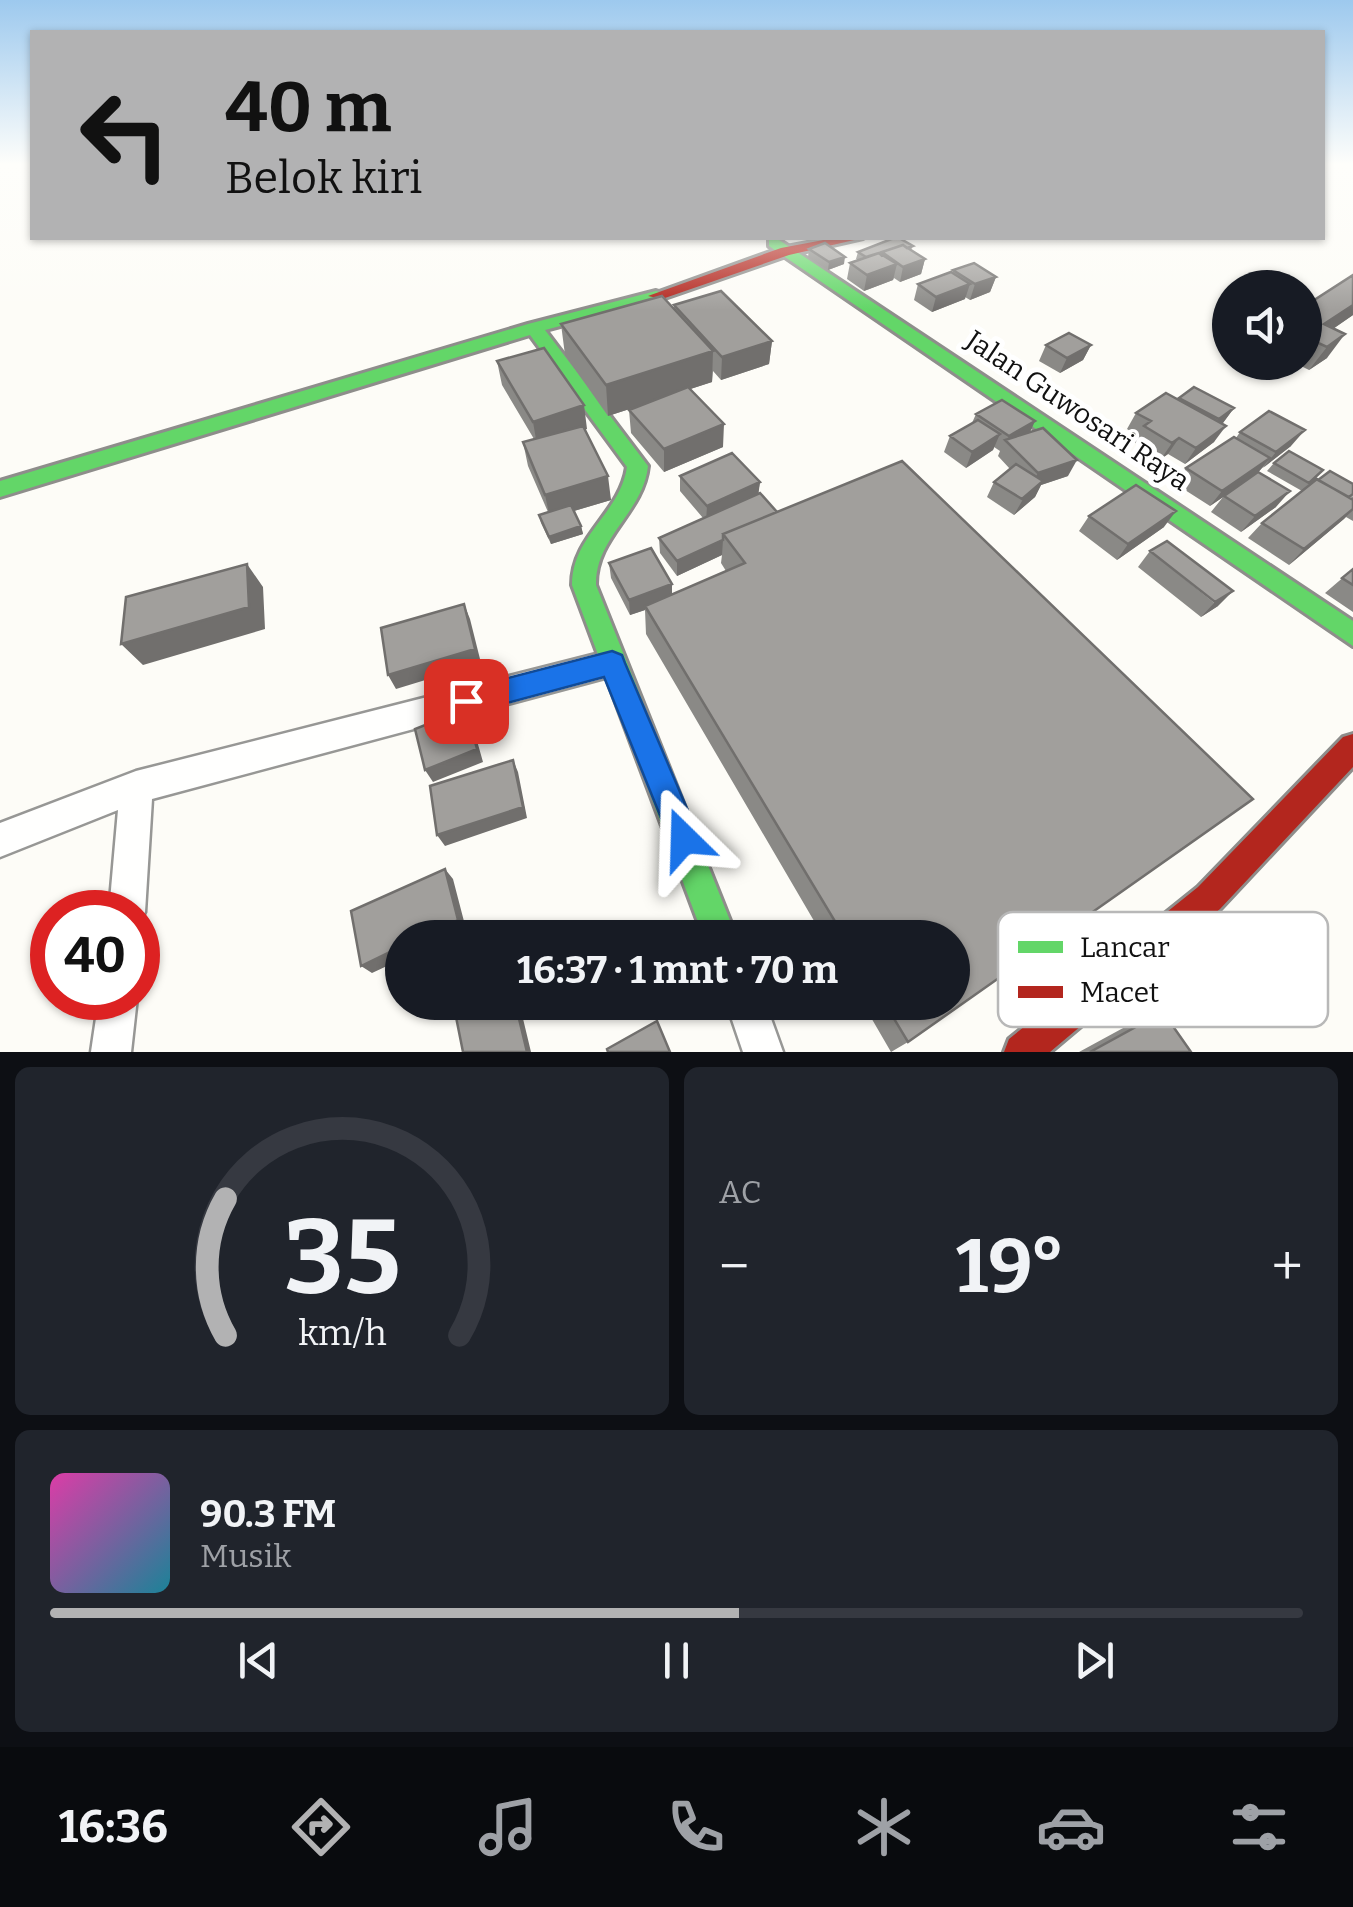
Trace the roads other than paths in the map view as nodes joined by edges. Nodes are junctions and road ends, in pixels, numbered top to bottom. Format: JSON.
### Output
{"nodes":[{"id":1,"x":829,"y":240,"type":"edge"},
{"id":2,"x":776,"y":244,"type":"edge"},
{"id":3,"x":534,"y":328,"type":"junction"},
{"id":4,"x":0,"y":489,"type":"edge"},
{"id":5,"x":1353,"y":635,"type":"edge"},
{"id":6,"x":612,"y":663,"type":"junction"},
{"id":7,"x":1353,"y":747,"type":"edge"},
{"id":8,"x":136,"y":787,"type":"junction"},
{"id":9,"x":0,"y":840,"type":"edge"},
{"id":10,"x":129,"y":890,"type":"edge"},
{"id":11,"x":1192,"y":912,"type":"edge"},
{"id":12,"x":714,"y":920,"type":"edge"},
{"id":13,"x":116,"y":1020,"type":"edge"},
{"id":14,"x":751,"y":1020,"type":"edge"},
{"id":15,"x":1052,"y":1027,"type":"edge"},
{"id":16,"x":112,"y":1052,"type":"edge"},
{"id":17,"x":763,"y":1052,"type":"edge"},
{"id":18,"x":1022,"y":1052,"type":"edge"}],
"edges":[{"from":1,"to":2,"type":"street"},
{"from":2,"to":3,"type":"street"},
{"from":2,"to":5,"type":"street","name":"Jalan Guwosari Raya"},
{"from":3,"to":4,"type":"street"},
{"from":3,"to":6,"type":"street"},
{"from":6,"to":8,"type":"street"},
{"from":6,"to":12,"type":"street"},
{"from":7,"to":11,"type":"street"},
{"from":8,"to":9,"type":"street"},
{"from":8,"to":10,"type":"street"},
{"from":13,"to":16,"type":"street"},
{"from":14,"to":17,"type":"street"},
{"from":15,"to":18,"type":"street"}]}
